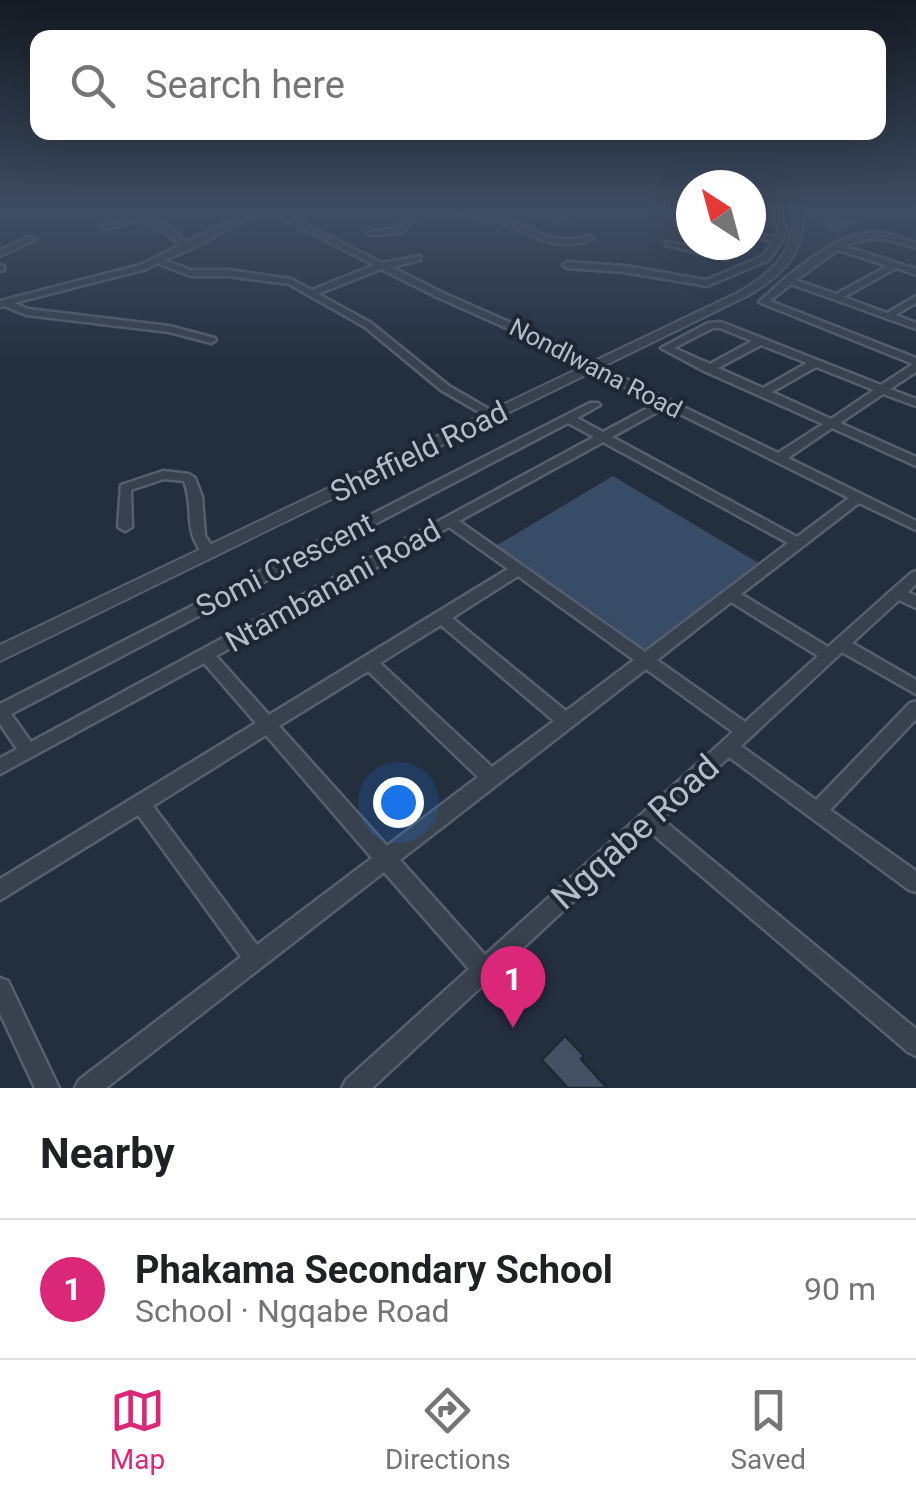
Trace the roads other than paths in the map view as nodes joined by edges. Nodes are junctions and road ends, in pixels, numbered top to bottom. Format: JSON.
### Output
{"nodes":[{"id":1,"x":149,"y":264,"type":"edge"},
{"id":2,"x":166,"y":264,"type":"edge"},
{"id":3,"x":389,"y":264,"type":"edge"},
{"id":4,"x":567,"y":264,"type":"dead end"},
{"id":5,"x":745,"y":264,"type":"edge"},
{"id":6,"x":755,"y":264,"type":"edge"},
{"id":7,"x":781,"y":264,"type":"edge"},
{"id":8,"x":810,"y":264,"type":"edge"},
{"id":9,"x":889,"y":264,"type":"edge"},
{"id":10,"x":383,"y":265,"type":"junction"},
{"id":11,"x":751,"y":266,"type":"junction"},
{"id":12,"x":896,"y":266,"type":"junction"},
{"id":13,"x":916,"y":272,"type":"edge"},
{"id":14,"x":792,"y":282,"type":"junction"},
{"id":15,"x":309,"y":294,"type":"junction"},
{"id":16,"x":836,"y":298,"type":"junction"},
{"id":17,"x":916,"y":299,"type":"edge"},
{"id":18,"x":2,"y":304,"type":"edge"},
{"id":19,"x":888,"y":316,"type":"junction"},
{"id":20,"x":916,"y":326,"type":"edge"},
{"id":21,"x":212,"y":340,"type":"dead end"},
{"id":22,"x":762,"y":340,"type":"junction"},
{"id":23,"x":816,"y":362,"type":"junction"},
{"id":24,"x":916,"y":364,"type":"edge"},
{"id":25,"x":593,"y":368,"type":"junction"},
{"id":26,"x":708,"y":369,"type":"junction"},
{"id":27,"x":883,"y":389,"type":"junction"},
{"id":28,"x":762,"y":393,"type":"junction"},
{"id":29,"x":665,"y":403,"type":"junction"},
{"id":30,"x":916,"y":403,"type":"edge"},
{"id":31,"x":594,"y":405,"type":"dead end"},
{"id":32,"x":493,"y":416,"type":"junction"},
{"id":33,"x":568,"y":418,"type":"junction"},
{"id":34,"x":831,"y":424,"type":"junction"},
{"id":35,"x":603,"y":437,"type":"junction"},
{"id":36,"x":778,"y":459,"type":"junction"},
{"id":37,"x":915,"y":460,"type":"edge"},
{"id":38,"x":858,"y":498,"type":"junction"},
{"id":39,"x":450,"y":522,"type":"junction"},
{"id":40,"x":916,"y":526,"type":"edge"},
{"id":41,"x":126,"y":527,"type":"dead end"},
{"id":42,"x":798,"y":543,"type":"junction"},
{"id":43,"x":210,"y":553,"type":"junction"},
{"id":44,"x":518,"y":570,"type":"junction"},
{"id":45,"x":916,"y":576,"type":"edge"},
{"id":46,"x":730,"y":594,"type":"junction"},
{"id":47,"x":907,"y":598,"type":"edge"},
{"id":48,"x":441,"y":617,"type":"junction"},
{"id":49,"x":835,"y":649,"type":"junction"},
{"id":50,"x":0,"y":654,"type":"edge"},
{"id":51,"x":206,"y":655,"type":"junction"},
{"id":52,"x":645,"y":660,"type":"junction"},
{"id":53,"x":369,"y":662,"type":"junction"},
{"id":54,"x":916,"y":688,"type":"edge"},
{"id":55,"x":916,"y":708,"type":"edge"},
{"id":56,"x":0,"y":712,"type":"edge"},
{"id":57,"x":566,"y":721,"type":"junction"},
{"id":58,"x":267,"y":724,"type":"junction"},
{"id":59,"x":746,"y":731,"type":"junction"},
{"id":60,"x":728,"y":746,"type":"junction"},
{"id":61,"x":28,"y":752,"type":"junction"},
{"id":62,"x":0,"y":767,"type":"edge"},
{"id":63,"x":491,"y":778,"type":"junction"},
{"id":64,"x":140,"y":802,"type":"junction"},
{"id":65,"x":817,"y":811,"type":"junction"},
{"id":66,"x":649,"y":818,"type":"junction"},
{"id":67,"x":386,"y":859,"type":"junction"},
{"id":68,"x":916,"y":883,"type":"edge"},
{"id":69,"x":0,"y":890,"type":"edge"},
{"id":70,"x":254,"y":958,"type":"junction"},
{"id":71,"x":484,"y":970,"type":"junction"},
{"id":72,"x":0,"y":989,"type":"edge"},
{"id":73,"x":6,"y":1020,"type":"edge"},
{"id":74,"x":916,"y":1044,"type":"edge"},
{"id":75,"x":47,"y":1088,"type":"edge"},
{"id":76,"x":86,"y":1088,"type":"edge"},
{"id":77,"x":354,"y":1088,"type":"edge"}],
"edges":[{"from":1,"to":18,"type":"street"},
{"from":2,"to":15,"type":"street"},
{"from":3,"to":10,"type":"street"},
{"from":4,"to":11,"type":"street"},
{"from":5,"to":11,"type":"street"},
{"from":6,"to":11,"type":"street"},
{"from":7,"to":25,"type":"street","name":"Sheffield Road"},
{"from":8,"to":14,"type":"street"},
{"from":9,"to":12,"type":"street"},
{"from":10,"to":15,"type":"street"},
{"from":10,"to":25,"type":"street","name":"Nondlwana Road"},
{"from":12,"to":13,"type":"street"},
{"from":12,"to":16,"type":"street"},
{"from":14,"to":16,"type":"street"},
{"from":14,"to":24,"type":"street"},
{"from":15,"to":32,"type":"street"},
{"from":16,"to":19,"type":"street"},
{"from":17,"to":19,"type":"street"},
{"from":18,"to":21,"type":"street"},
{"from":19,"to":20,"type":"street"},
{"from":22,"to":23,"type":"street"},
{"from":22,"to":26,"type":"street"},
{"from":22,"to":26,"type":"street"},
{"from":23,"to":27,"type":"street"},
{"from":23,"to":28,"type":"street"},
{"from":24,"to":27,"type":"street"},
{"from":25,"to":29,"type":"street","name":"Nondlwana Road"},
{"from":25,"to":32,"type":"street","name":"Sheffield Road"},
{"from":26,"to":28,"type":"street"},
{"from":27,"to":30,"type":"street"},
{"from":27,"to":34,"type":"street"},
{"from":28,"to":34,"type":"street"},
{"from":29,"to":35,"type":"street","name":"Ntambanani Road"},
{"from":29,"to":36,"type":"street","name":"Nondlwana Road"},
{"from":31,"to":33,"type":"street","name":"Somi Crescent"},
{"from":32,"to":43,"type":"street","name":"Sheffield Road"},
{"from":33,"to":35,"type":"street"},
{"from":33,"to":56,"type":"street","name":"Somi Crescent"},
{"from":34,"to":36,"type":"street"},
{"from":34,"to":37,"type":"street"},
{"from":35,"to":39,"type":"street","name":"Ntambanani Road"},
{"from":35,"to":42,"type":"street"},
{"from":36,"to":38,"type":"street","name":"Nondlwana Road"},
{"from":38,"to":40,"type":"street","name":"Nondlwana Road"},
{"from":38,"to":42,"type":"street"},
{"from":39,"to":44,"type":"street"},
{"from":39,"to":51,"type":"street","name":"Ntambanani Road"},
{"from":41,"to":43,"type":"street"},
{"from":42,"to":46,"type":"street"},
{"from":43,"to":50,"type":"street","name":"Sheffield Road"},
{"from":44,"to":48,"type":"street"},
{"from":44,"to":52,"type":"street"},
{"from":45,"to":47,"type":"street","name":"Ngqabe Road"},
{"from":46,"to":49,"type":"street"},
{"from":46,"to":52,"type":"street"},
{"from":47,"to":49,"type":"street","name":"Ngqabe Road"},
{"from":48,"to":53,"type":"street"},
{"from":48,"to":57,"type":"street"},
{"from":49,"to":54,"type":"street"},
{"from":49,"to":59,"type":"street","name":"Ngqabe Road"},
{"from":51,"to":58,"type":"street"},
{"from":51,"to":61,"type":"street","name":"Ntambanani Road"},
{"from":52,"to":57,"type":"street"},
{"from":52,"to":59,"type":"street"},
{"from":53,"to":58,"type":"street"},
{"from":53,"to":63,"type":"street"},
{"from":55,"to":65,"type":"street"},
{"from":56,"to":61,"type":"street","name":"Somi Crescent"},
{"from":57,"to":63,"type":"street"},
{"from":58,"to":64,"type":"street"},
{"from":58,"to":67,"type":"street"},
{"from":59,"to":60,"type":"street","name":"Ngqabe Road"},
{"from":60,"to":65,"type":"street"},
{"from":60,"to":66,"type":"street","name":"Ngqabe Road"},
{"from":61,"to":62,"type":"street","name":"Ntambanani Road"},
{"from":63,"to":67,"type":"street"},
{"from":64,"to":69,"type":"street"},
{"from":64,"to":70,"type":"street"},
{"from":65,"to":68,"type":"street"},
{"from":66,"to":71,"type":"street","name":"Ngqabe Road"},
{"from":66,"to":74,"type":"street"},
{"from":67,"to":70,"type":"street"},
{"from":67,"to":71,"type":"street"},
{"from":70,"to":76,"type":"street"},
{"from":71,"to":77,"type":"street","name":"Ngqabe Road"},
{"from":72,"to":73,"type":"street"},
{"from":73,"to":75,"type":"street"}]}
